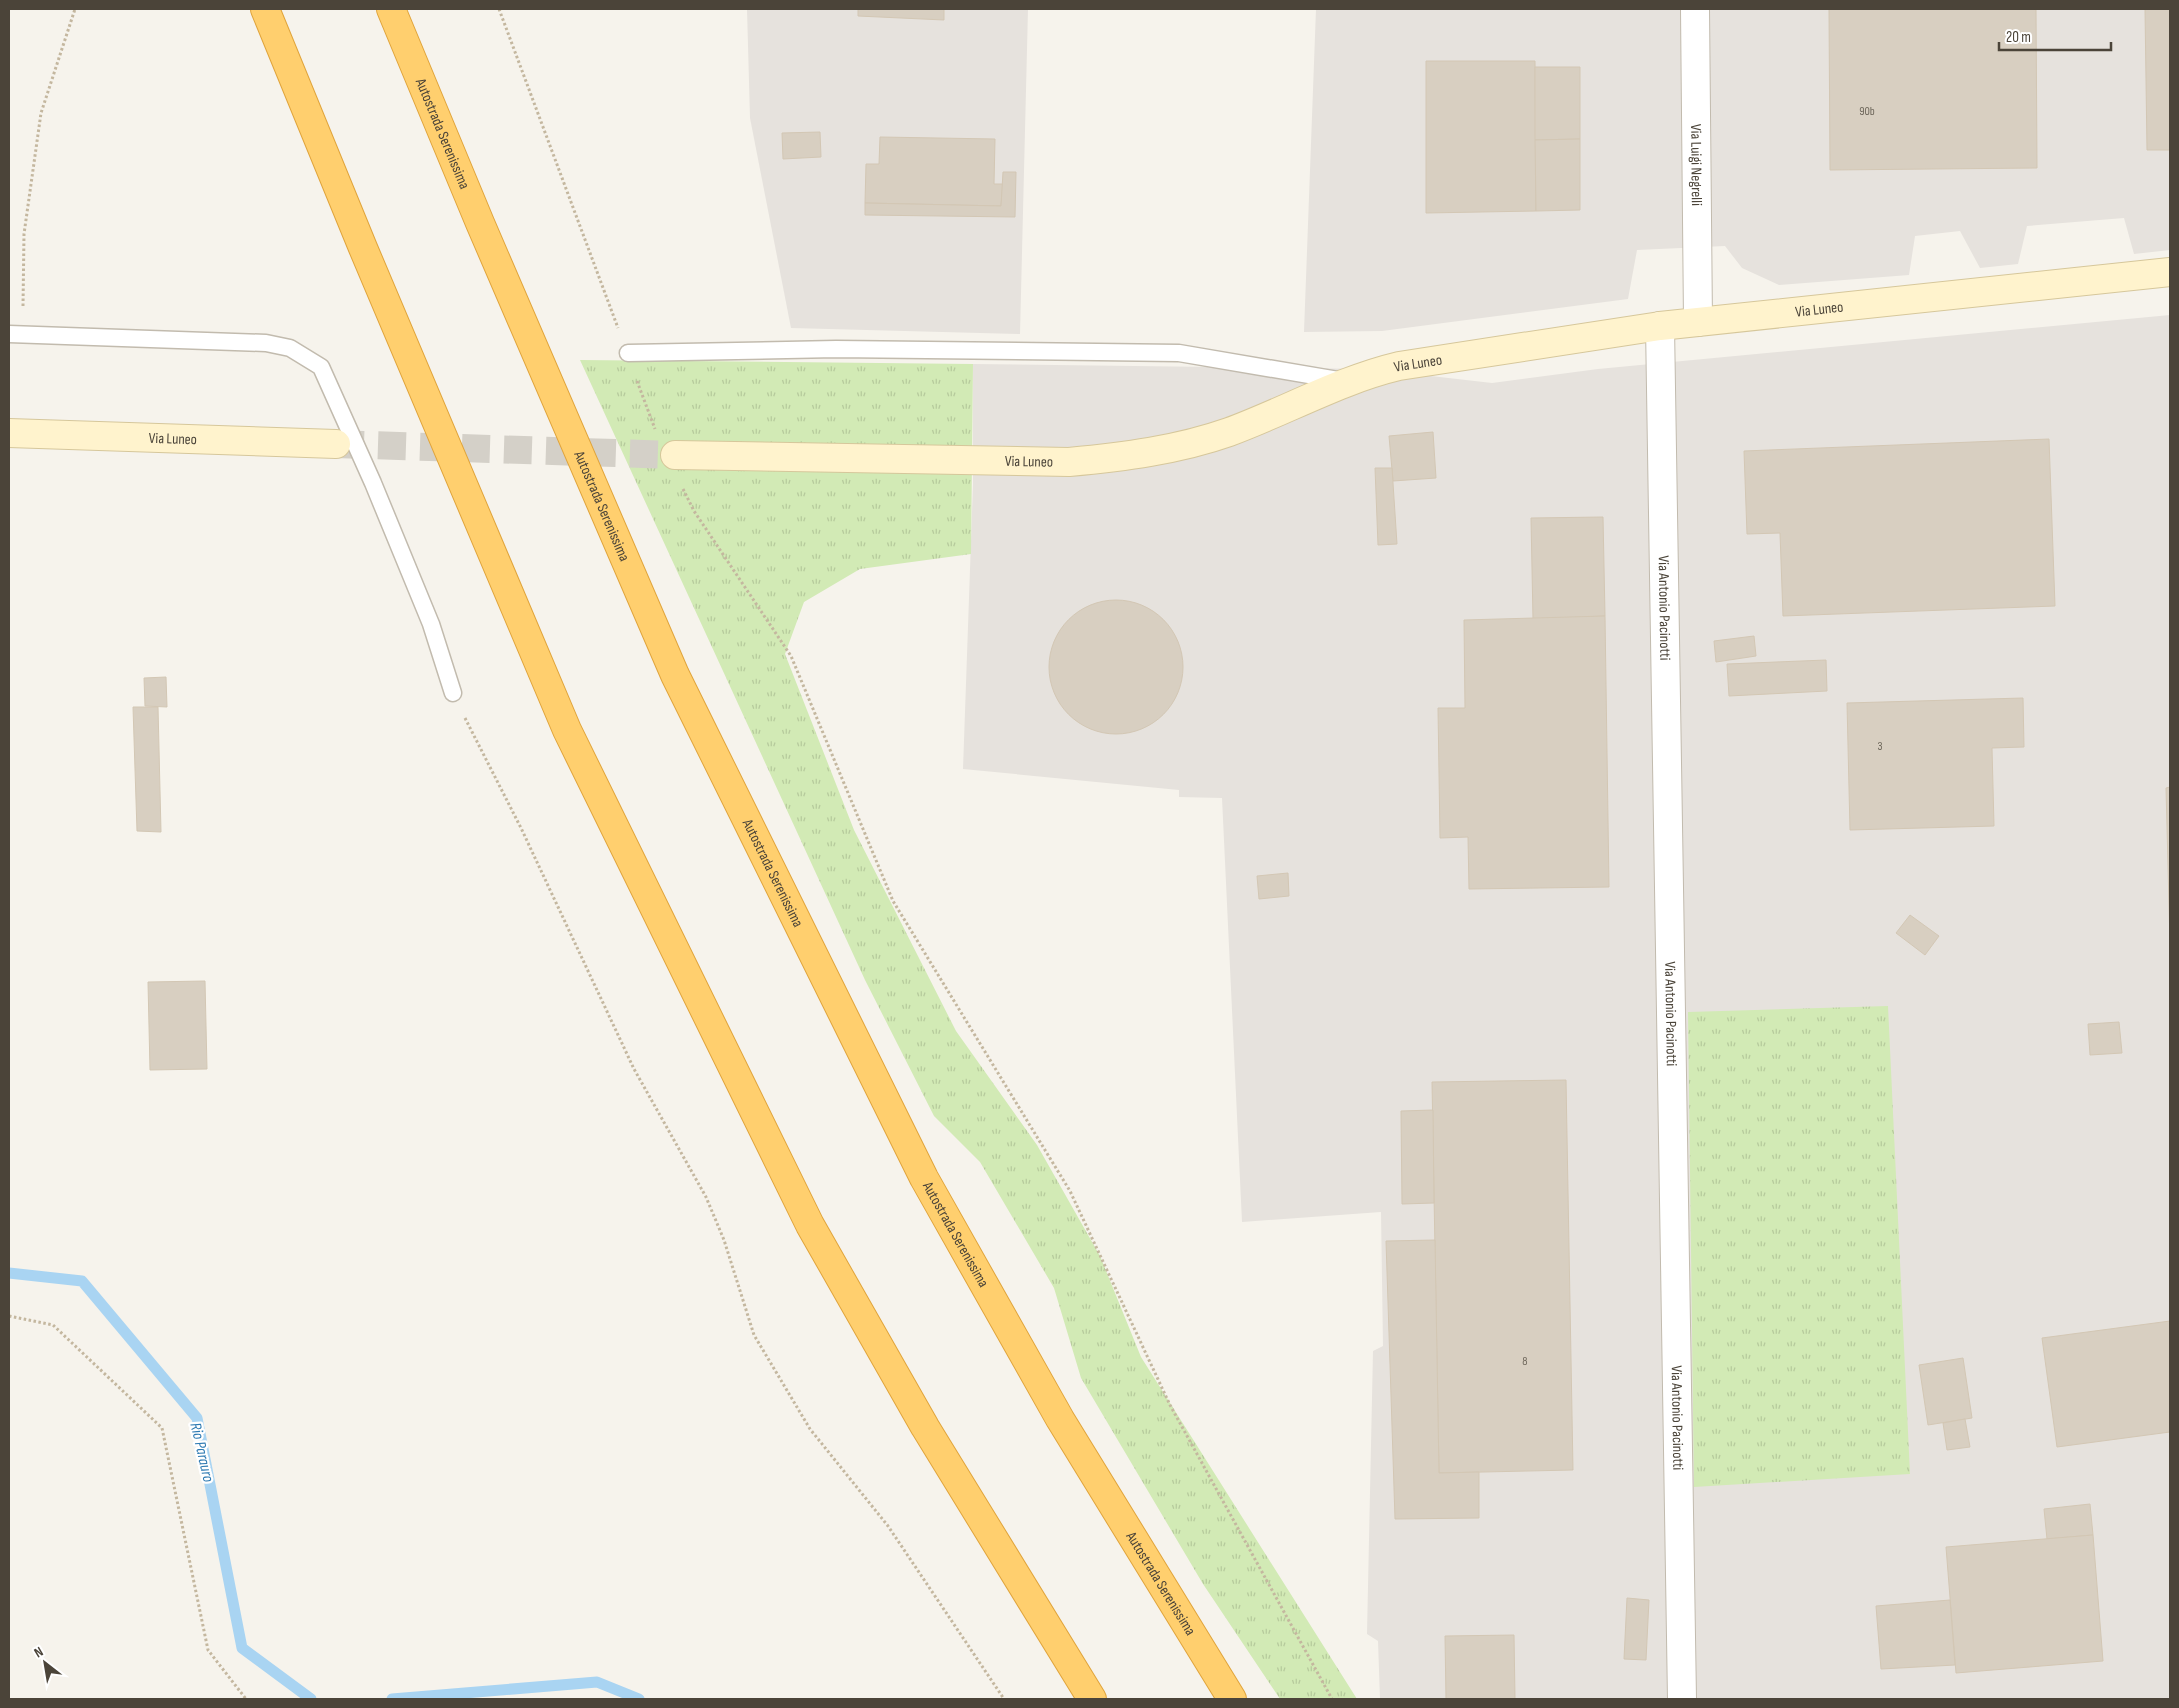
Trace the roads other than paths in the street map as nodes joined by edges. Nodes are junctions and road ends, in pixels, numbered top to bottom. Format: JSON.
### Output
{"nodes":[{"id":1,"x":265,"y":9,"type":"edge"},
{"id":2,"x":390,"y":9,"type":"edge"},
{"id":3,"x":1695,"y":9,"type":"edge"},
{"id":4,"x":2170,"y":272,"type":"edge"},
{"id":5,"x":1698,"y":322,"type":"junction"},
{"id":6,"x":1660,"y":326,"type":"junction"},
{"id":7,"x":16,"y":334,"type":"edge"},
{"id":8,"x":628,"y":353,"type":"road end"},
{"id":9,"x":1349,"y":381,"type":"junction"},
{"id":10,"x":9,"y":433,"type":"edge"},
{"id":11,"x":336,"y":444,"type":"tunnel mouth"},
{"id":12,"x":667,"y":446,"type":"tunnel mouth"},
{"id":13,"x":453,"y":693,"type":"road end"},
{"id":14,"x":1092,"y":1699,"type":"edge"},
{"id":15,"x":1232,"y":1699,"type":"edge"},
{"id":16,"x":1682,"y":1699,"type":"edge"}],
"edges":[{"from":1,"to":14,"type":"highway"},
{"from":2,"to":15,"type":"highway","name":"Autostrada Serenissima"},
{"from":3,"to":5,"type":"street","name":"Via Luigi Negrelli"},
{"from":4,"to":5,"type":"street","name":"Via Luneo"},
{"from":5,"to":6,"type":"street","name":"Via Luneo"},
{"from":6,"to":9,"type":"street","name":"Via Luneo"},
{"from":6,"to":16,"type":"street","name":"Via Antonio Pacinotti"},
{"from":7,"to":13,"type":"lane"},
{"from":8,"to":9,"type":"lane"},
{"from":9,"to":12,"type":"street","name":"Via Luneo"},
{"from":10,"to":11,"type":"street","name":"Via Luneo"}]}
